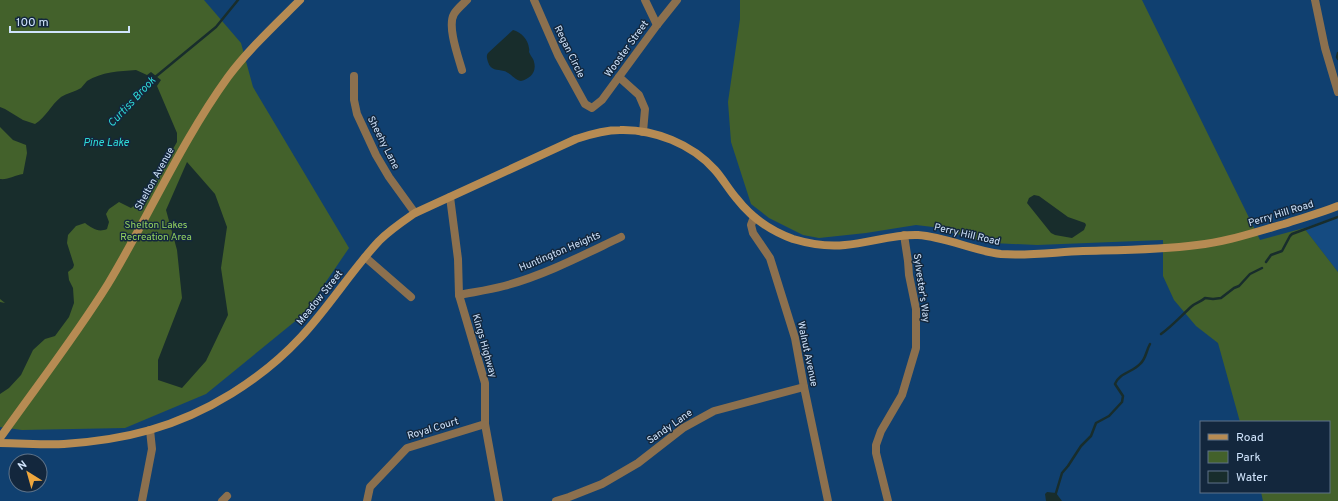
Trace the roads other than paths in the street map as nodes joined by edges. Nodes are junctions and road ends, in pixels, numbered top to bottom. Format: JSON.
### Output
{"nodes":[{"id":1,"x":300,"y":0,"type":"edge"},
{"id":2,"x":467,"y":0,"type":"edge"},
{"id":3,"x":534,"y":0,"type":"edge"},
{"id":4,"x":645,"y":0,"type":"edge"},
{"id":5,"x":677,"y":0,"type":"edge"},
{"id":6,"x":1315,"y":0,"type":"edge"},
{"id":7,"x":657,"y":25,"type":"junction"},
{"id":8,"x":462,"y":70,"type":"dead end"},
{"id":9,"x":354,"y":76,"type":"dead end"},
{"id":10,"x":619,"y":77,"type":"junction"},
{"id":11,"x":1338,"y":92,"type":"edge"},
{"id":12,"x":592,"y":108,"type":"joint"},
{"id":13,"x":643,"y":132,"type":"junction"},
{"id":14,"x":450,"y":197,"type":"junction"},
{"id":15,"x":1338,"y":206,"type":"edge"},
{"id":16,"x":415,"y":213,"type":"junction"},
{"id":17,"x":754,"y":217,"type":"junction"},
{"id":18,"x":904,"y":235,"type":"junction"},
{"id":19,"x":621,"y":237,"type":"dead end"},
{"id":20,"x":365,"y":257,"type":"junction"},
{"id":21,"x":459,"y":295,"type":"junction"},
{"id":22,"x":411,"y":297,"type":"dead end"},
{"id":23,"x":804,"y":387,"type":"junction"},
{"id":24,"x":485,"y":424,"type":"junction"},
{"id":25,"x":150,"y":430,"type":"junction"},
{"id":26,"x":0,"y":438,"type":"edge"},
{"id":27,"x":0,"y":443,"type":"edge"},
{"id":28,"x":142,"y":501,"type":"edge"},
{"id":29,"x":367,"y":501,"type":"edge"},
{"id":30,"x":499,"y":501,"type":"edge"},
{"id":31,"x":556,"y":501,"type":"edge"},
{"id":32,"x":828,"y":501,"type":"edge"},
{"id":33,"x":888,"y":501,"type":"edge"}],
"edges":[{"from":1,"to":26,"type":"street","name":"Shelton Avenue"},
{"from":2,"to":8,"type":"street"},
{"from":3,"to":12,"type":"street","name":"Regan Circle"},
{"from":4,"to":7,"type":"street"},
{"from":5,"to":7,"type":"street","name":"Wooster Street"},
{"from":6,"to":11,"type":"street"},
{"from":7,"to":10,"type":"street","name":"Wooster Street"},
{"from":9,"to":16,"type":"street","name":"Sheehy Lane"},
{"from":10,"to":12,"type":"street","name":"Wooster Street"},
{"from":10,"to":13,"type":"street"},
{"from":13,"to":14,"type":"street","name":"Meadow Street"},
{"from":13,"to":17,"type":"street","name":"Perry Hill Road"},
{"from":14,"to":16,"type":"street","name":"Meadow Street"},
{"from":14,"to":21,"type":"street","name":"Kings Highway"},
{"from":15,"to":18,"type":"street","name":"Perry Hill Road"},
{"from":16,"to":20,"type":"street","name":"Meadow Street"},
{"from":17,"to":18,"type":"street","name":"Perry Hill Road"},
{"from":17,"to":23,"type":"street","name":"Walnut Avenue"},
{"from":18,"to":33,"type":"street","name":"Sylvester's Way"},
{"from":19,"to":21,"type":"street","name":"Huntington Heights"},
{"from":20,"to":22,"type":"street"},
{"from":20,"to":25,"type":"street","name":"Meadow Street"},
{"from":21,"to":24,"type":"street","name":"Kings Highway"},
{"from":23,"to":31,"type":"street","name":"Sandy Lane"},
{"from":23,"to":32,"type":"street","name":"Walnut Avenue"},
{"from":24,"to":29,"type":"street","name":"Royal Court"},
{"from":24,"to":30,"type":"street","name":"Kings Highway"},
{"from":25,"to":27,"type":"street","name":"Meadow Street"},
{"from":25,"to":28,"type":"street"}]}
